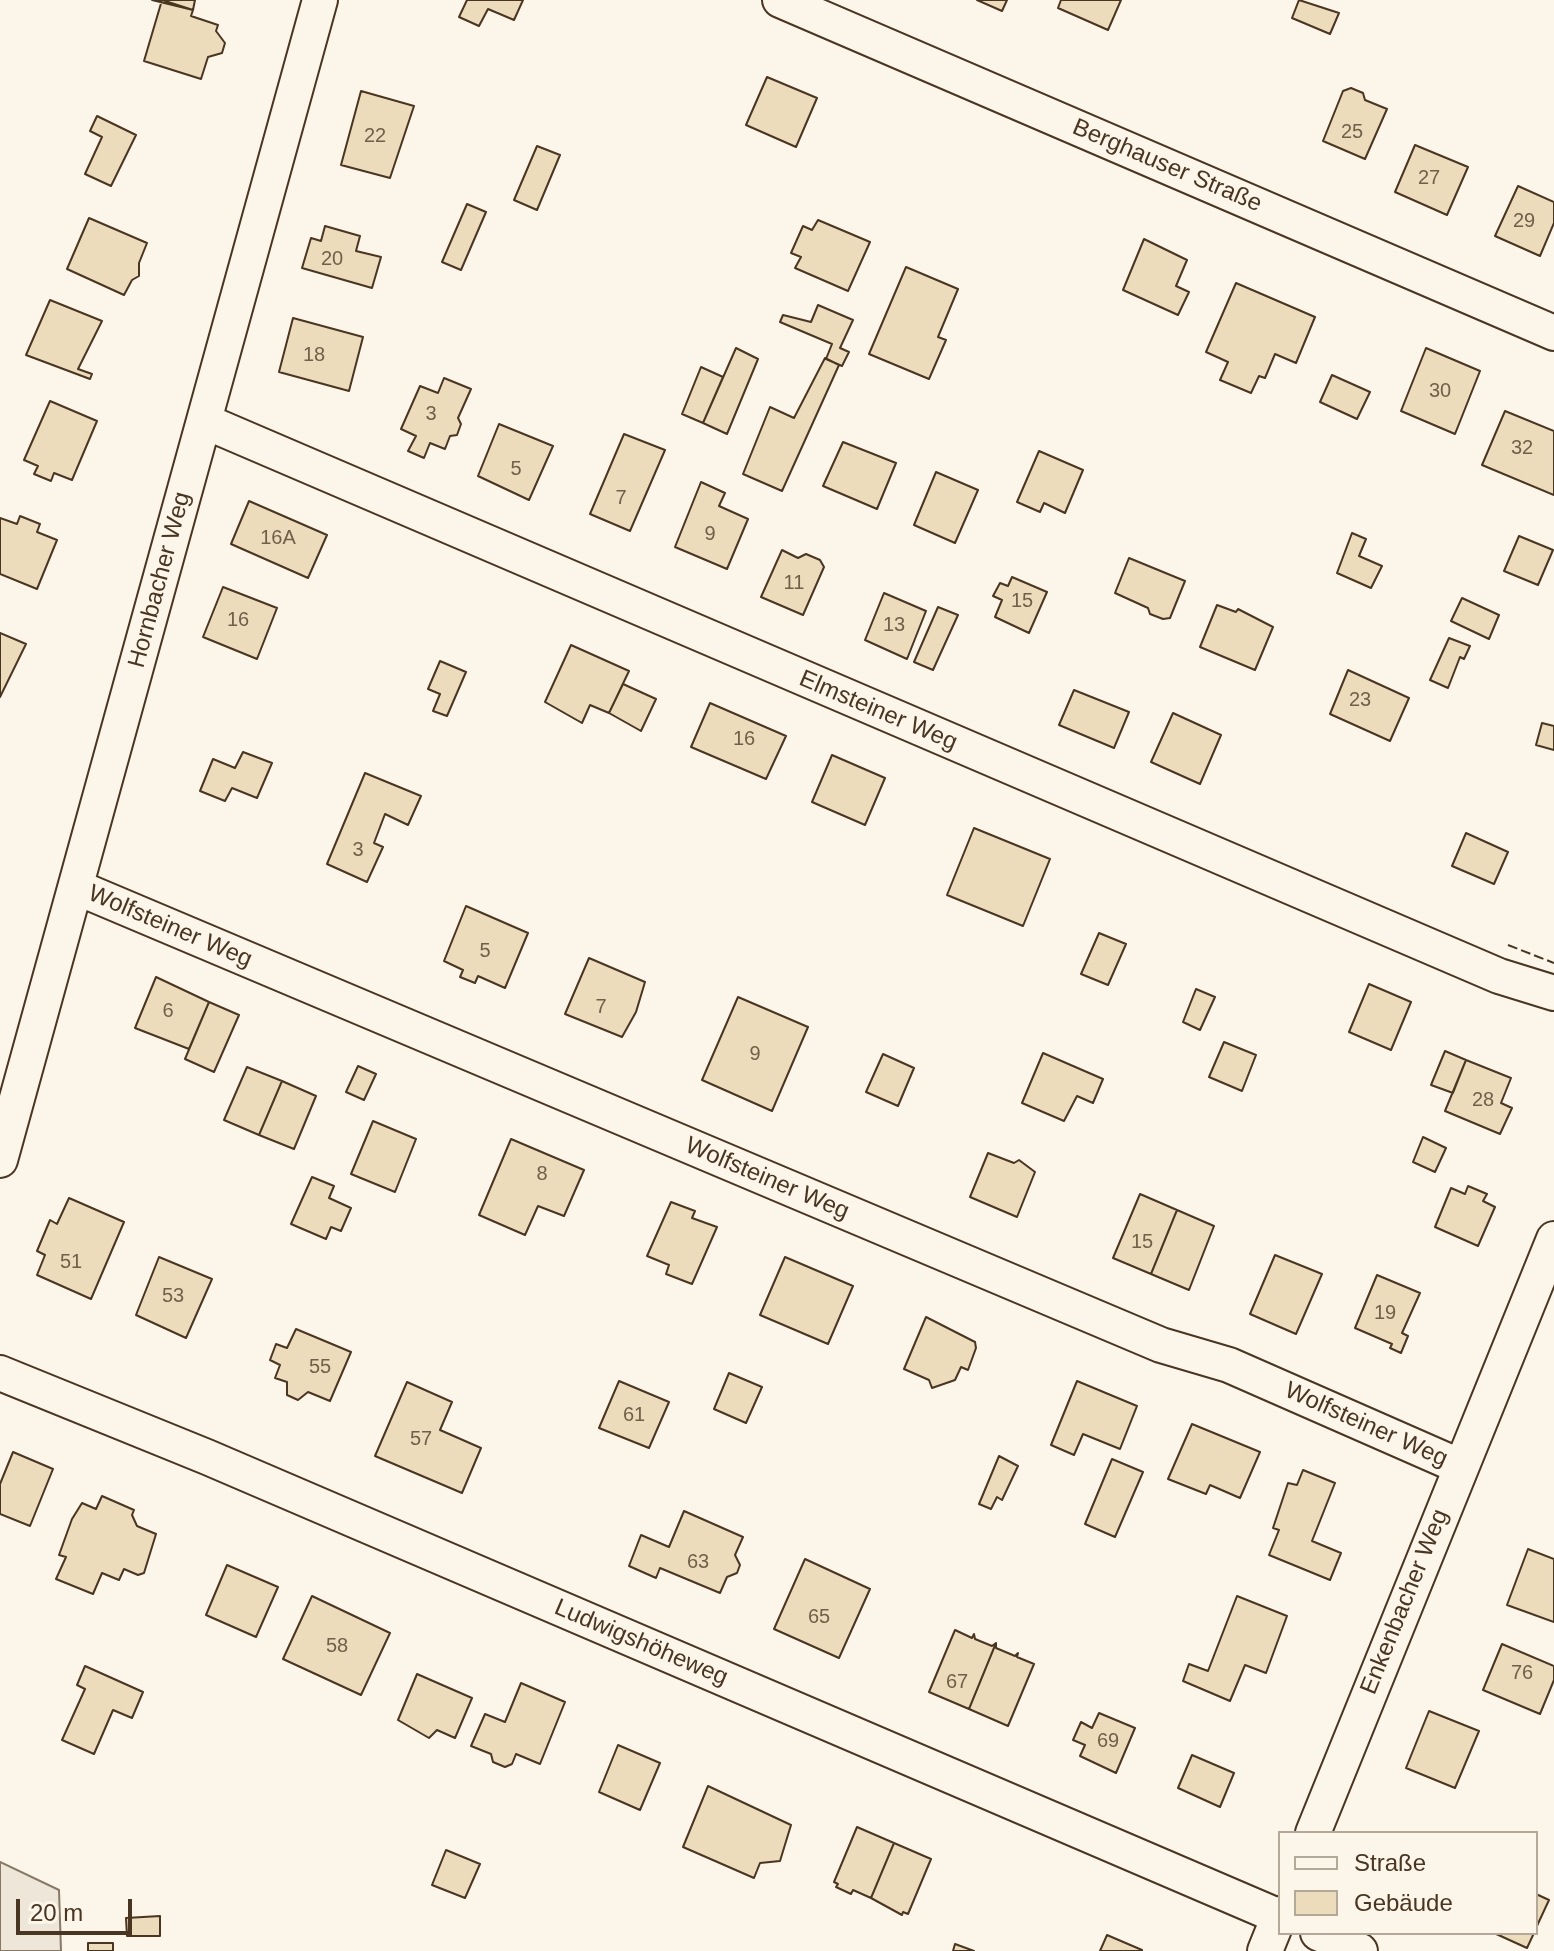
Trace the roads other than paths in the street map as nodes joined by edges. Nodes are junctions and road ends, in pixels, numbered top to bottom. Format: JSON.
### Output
{"nodes":[{"id":1,"x":320,"y":0,"type":"edge"},
{"id":2,"x":780,"y":0,"type":"edge"},
{"id":3,"x":1554,"y":333,"type":"edge"},
{"id":4,"x":204,"y":421,"type":"junction"},
{"id":5,"x":76,"y":887,"type":"junction"},
{"id":6,"x":1554,"y":993,"type":"edge"},
{"id":7,"x":0,"y":1160,"type":"edge"},
{"id":8,"x":1554,"y":1239,"type":"edge"},
{"id":9,"x":0,"y":1373,"type":"edge"},
{"id":10,"x":1459,"y":1466,"type":"junction"},
{"id":11,"x":1314,"y":1831,"type":"edge"},
{"id":12,"x":1278,"y":1915,"type":"edge"},
{"id":13,"x":1278,"y":1921,"type":"edge"},
{"id":14,"x":1323,"y":1935,"type":"edge"},
{"id":15,"x":1265,"y":1951,"type":"edge"},
{"id":16,"x":1360,"y":1951,"type":"edge"}],
"edges":[{"from":1,"to":4,"type":"street","name":"Hornbacher Weg"},
{"from":2,"to":3,"type":"street","name":"Berghauser Straße"},
{"from":4,"to":5,"type":"street","name":"Hornbacher Weg"},
{"from":4,"to":6,"type":"street","name":"Elmsteiner Weg"},
{"from":5,"to":7,"type":"street","name":"Hornbacher Weg"},
{"from":5,"to":10,"type":"street","name":"Wolfsteiner Weg"},
{"from":8,"to":10,"type":"street","name":"Enkenbacher Weg"},
{"from":9,"to":12,"type":"street","name":"Ludwigshöheweg"},
{"from":10,"to":11,"type":"street","name":"Enkenbacher Weg"},
{"from":13,"to":15,"type":"street"},
{"from":14,"to":16,"type":"street"}]}
